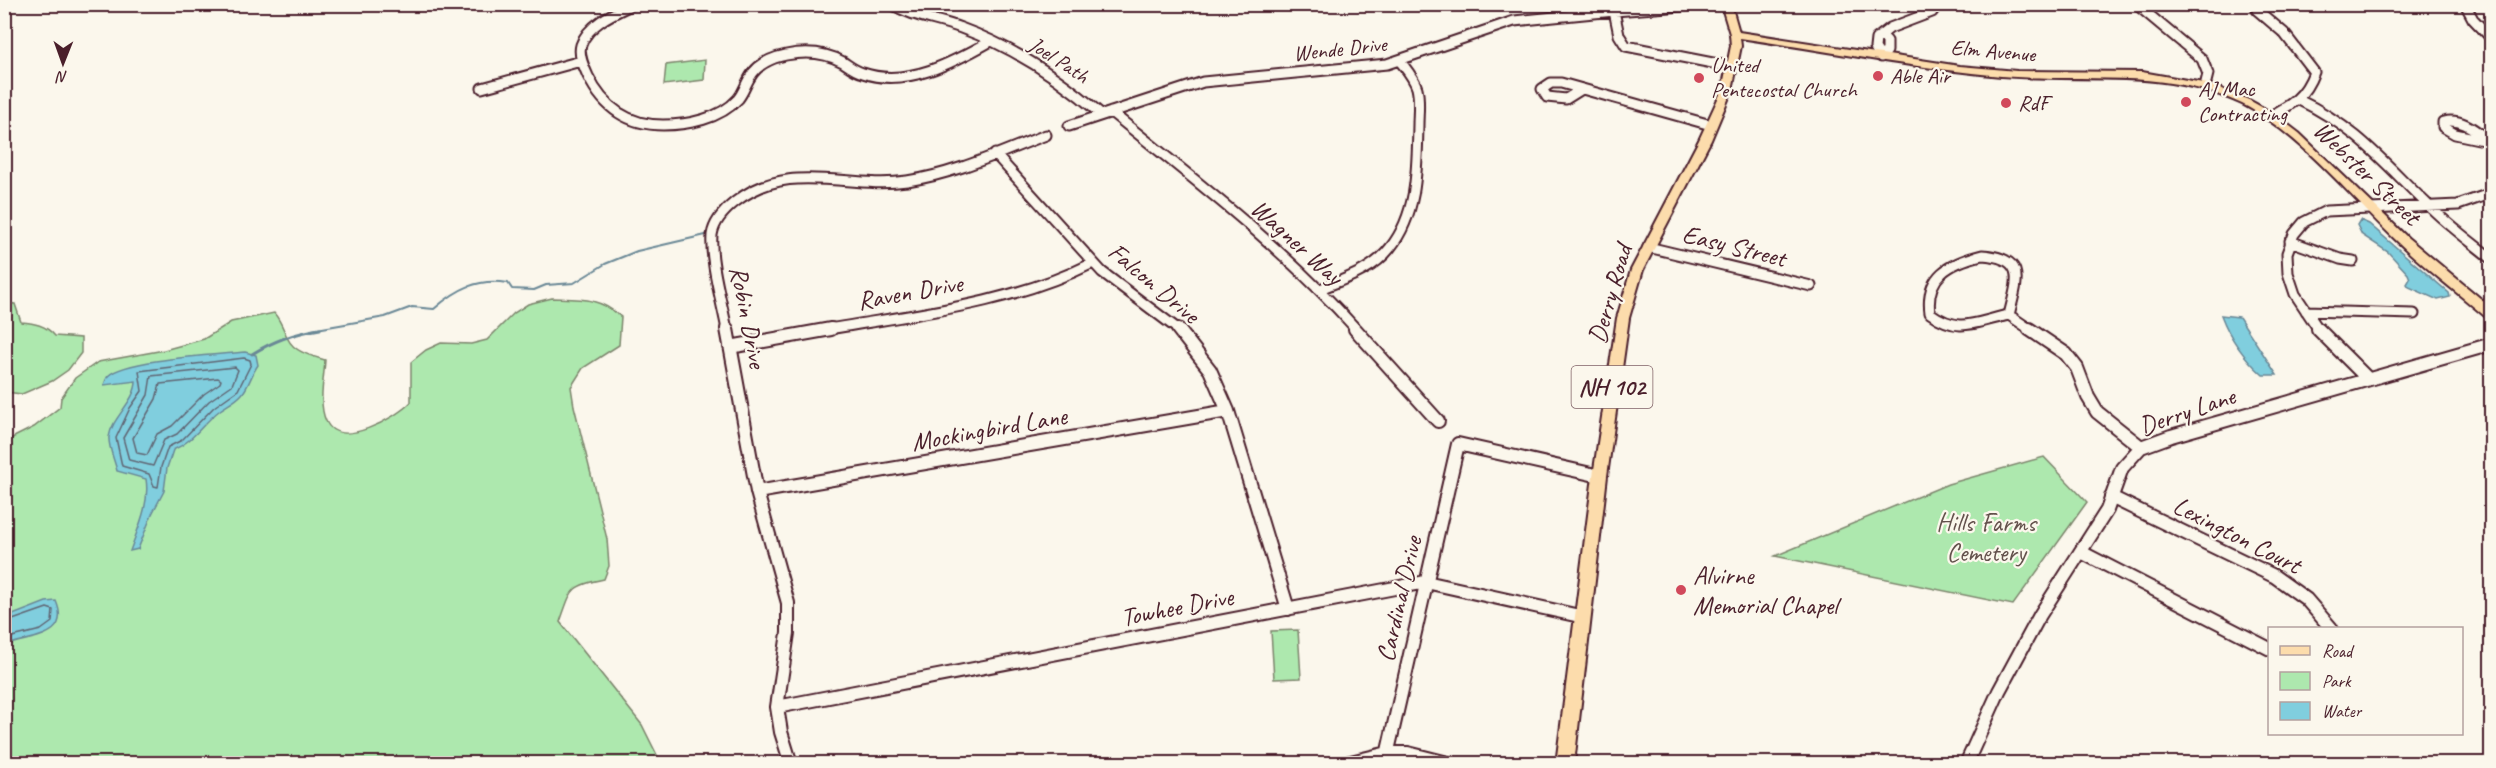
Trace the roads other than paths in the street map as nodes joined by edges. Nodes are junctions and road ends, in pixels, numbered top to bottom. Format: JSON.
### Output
{"nodes":[{"id":1,"x":633,"y":4,"type":"edge"},
{"id":2,"x":891,"y":4,"type":"edge"},
{"id":3,"x":1710,"y":4,"type":"edge"},
{"id":4,"x":1726,"y":4,"type":"edge"},
{"id":5,"x":1938,"y":4,"type":"edge"},
{"id":6,"x":2136,"y":4,"type":"edge"},
{"id":7,"x":2256,"y":4,"type":"edge"},
{"id":8,"x":2465,"y":4,"type":"edge"},
{"id":9,"x":1614,"y":11,"type":"junction"},
{"id":10,"x":1735,"y":34,"type":"junction"},
{"id":11,"x":2492,"y":39,"type":"edge"},
{"id":12,"x":991,"y":41,"type":"junction"},
{"id":13,"x":1881,"y":57,"type":"junction"},
{"id":14,"x":581,"y":61,"type":"junction"},
{"id":15,"x":1400,"y":61,"type":"junction"},
{"id":16,"x":1733,"y":67,"type":"junction"},
{"id":17,"x":2205,"y":86,"type":"junction"},
{"id":18,"x":482,"y":88,"type":"dead end"},
{"id":19,"x":1582,"y":89,"type":"dead end"},
{"id":20,"x":2300,"y":100,"type":"junction"},
{"id":21,"x":1107,"y":113,"type":"junction"},
{"id":22,"x":2270,"y":116,"type":"junction"},
{"id":23,"x":1712,"y":125,"type":"junction"},
{"id":24,"x":1069,"y":126,"type":"dead end"},
{"id":25,"x":1046,"y":135,"type":"dead end"},
{"id":26,"x":995,"y":154,"type":"junction"},
{"id":27,"x":2492,"y":193,"type":"edge"},
{"id":28,"x":2428,"y":206,"type":"junction"},
{"id":29,"x":2370,"y":208,"type":"junction"},
{"id":30,"x":2290,"y":241,"type":"junction"},
{"id":31,"x":1648,"y":247,"type":"junction"},
{"id":32,"x":2492,"y":259,"type":"edge"},
{"id":33,"x":2353,"y":261,"type":"dead end"},
{"id":34,"x":1093,"y":263,"type":"junction"},
{"id":35,"x":1811,"y":286,"type":"dead end"},
{"id":36,"x":1320,"y":289,"type":"junction"},
{"id":37,"x":2306,"y":311,"type":"junction"},
{"id":38,"x":2414,"y":314,"type":"dead end"},
{"id":39,"x":2009,"y":315,"type":"junction"},
{"id":40,"x":2492,"y":315,"type":"edge"},
{"id":41,"x":2492,"y":344,"type":"edge"},
{"id":42,"x":730,"y":347,"type":"junction"},
{"id":43,"x":2368,"y":379,"type":"junction"},
{"id":44,"x":1228,"y":411,"type":"junction"},
{"id":45,"x":1438,"y":422,"type":"dead end"},
{"id":46,"x":2141,"y":447,"type":"junction"},
{"id":47,"x":1600,"y":476,"type":"junction"},
{"id":48,"x":757,"y":492,"type":"junction"},
{"id":49,"x":2111,"y":497,"type":"junction"},
{"id":50,"x":2081,"y":552,"type":"junction"},
{"id":51,"x":1426,"y":582,"type":"junction"},
{"id":52,"x":1288,"y":609,"type":"junction"},
{"id":53,"x":1584,"y":617,"type":"junction"},
{"id":54,"x":2330,"y":627,"type":"edge"},
{"id":55,"x":2268,"y":648,"type":"edge"},
{"id":56,"x":777,"y":707,"type":"junction"},
{"id":57,"x":1386,"y":758,"type":"edge"},
{"id":58,"x":791,"y":764,"type":"edge"},
{"id":59,"x":1342,"y":764,"type":"edge"},
{"id":60,"x":1452,"y":764,"type":"edge"},
{"id":61,"x":1565,"y":764,"type":"edge"},
{"id":62,"x":1966,"y":764,"type":"edge"}],
"edges":[{"from":1,"to":14,"type":"street"},
{"from":2,"to":12,"type":"street","name":"Joel Path"},
{"from":3,"to":9,"type":"street","name":"Wende Drive"},
{"from":4,"to":10,"type":"main road","number":"NH 102"},
{"from":5,"to":13,"type":"street"},
{"from":6,"to":17,"type":"street"},
{"from":7,"to":20,"type":"street"},
{"from":8,"to":11,"type":"street"},
{"from":9,"to":15,"type":"street","name":"Wende Drive"},
{"from":9,"to":16,"type":"street"},
{"from":10,"to":13,"type":"main road","name":"Elm Avenue"},
{"from":10,"to":16,"type":"main road","name":"Derry Road","number":"NH 102"},
{"from":12,"to":14,"type":"street"},
{"from":12,"to":21,"type":"street","name":"Joel Path"},
{"from":13,"to":17,"type":"main road","name":"Elm Avenue"},
{"from":14,"to":18,"type":"street"},
{"from":15,"to":21,"type":"street","name":"Wende Drive"},
{"from":15,"to":36,"type":"street"},
{"from":16,"to":23,"type":"main road","name":"Derry Road","number":"NH 102"},
{"from":17,"to":22,"type":"main road","name":"Webster Street"},
{"from":19,"to":23,"type":"street"},
{"from":20,"to":22,"type":"street"},
{"from":20,"to":28,"type":"street"},
{"from":21,"to":24,"type":"street","name":"Wende Drive"},
{"from":21,"to":36,"type":"street","name":"Wagner Way"},
{"from":22,"to":29,"type":"main road","name":"Webster Street"},
{"from":23,"to":31,"type":"main road","name":"Derry Road","number":"NH 102"},
{"from":25,"to":26,"type":"street","name":"Robin Drive"},
{"from":26,"to":34,"type":"street","name":"Falcon Drive"},
{"from":26,"to":42,"type":"street","name":"Robin Drive"},
{"from":27,"to":28,"type":"street"},
{"from":28,"to":29,"type":"street"},
{"from":28,"to":32,"type":"street"},
{"from":29,"to":30,"type":"street"},
{"from":29,"to":40,"type":"main road","name":"Webster Street"},
{"from":30,"to":33,"type":"street"},
{"from":30,"to":37,"type":"street"},
{"from":31,"to":35,"type":"street","name":"Easy Street"},
{"from":31,"to":47,"type":"main road","name":"Derry Road","number":"NH 102"},
{"from":34,"to":42,"type":"street","name":"Raven Drive"},
{"from":34,"to":44,"type":"street","name":"Falcon Drive"},
{"from":36,"to":45,"type":"street","name":"Wagner Way"},
{"from":37,"to":38,"type":"street"},
{"from":37,"to":43,"type":"street"},
{"from":39,"to":39,"type":"street"},
{"from":39,"to":46,"type":"street"},
{"from":41,"to":43,"type":"street","name":"Derry Lane"},
{"from":42,"to":48,"type":"street","name":"Robin Drive"},
{"from":43,"to":46,"type":"street","name":"Derry Lane"},
{"from":44,"to":48,"type":"street","name":"Mockingbird Lane"},
{"from":44,"to":52,"type":"street","name":"Falcon Drive"},
{"from":46,"to":49,"type":"street","name":"Derry Lane"},
{"from":47,"to":51,"type":"street","name":"Cardinal Drive"},
{"from":47,"to":53,"type":"main road","name":"Derry Road","number":"NH 102"},
{"from":48,"to":56,"type":"street","name":"Robin Drive"},
{"from":49,"to":50,"type":"street","name":"Derry Lane"},
{"from":49,"to":54,"type":"street","name":"Lexington Court"},
{"from":50,"to":55,"type":"street"},
{"from":50,"to":62,"type":"street","name":"Derry Lane"},
{"from":51,"to":52,"type":"street","name":"Towhee Drive"},
{"from":51,"to":53,"type":"street","name":"Towhee Drive"},
{"from":51,"to":57,"type":"street","name":"Cardinal Drive"},
{"from":52,"to":56,"type":"street","name":"Towhee Drive"},
{"from":53,"to":61,"type":"main road","name":"Derry Road","number":"NH 102"},
{"from":56,"to":58,"type":"street","name":"Robin Drive"},
{"from":57,"to":59,"type":"street"},
{"from":57,"to":60,"type":"street"}]}
